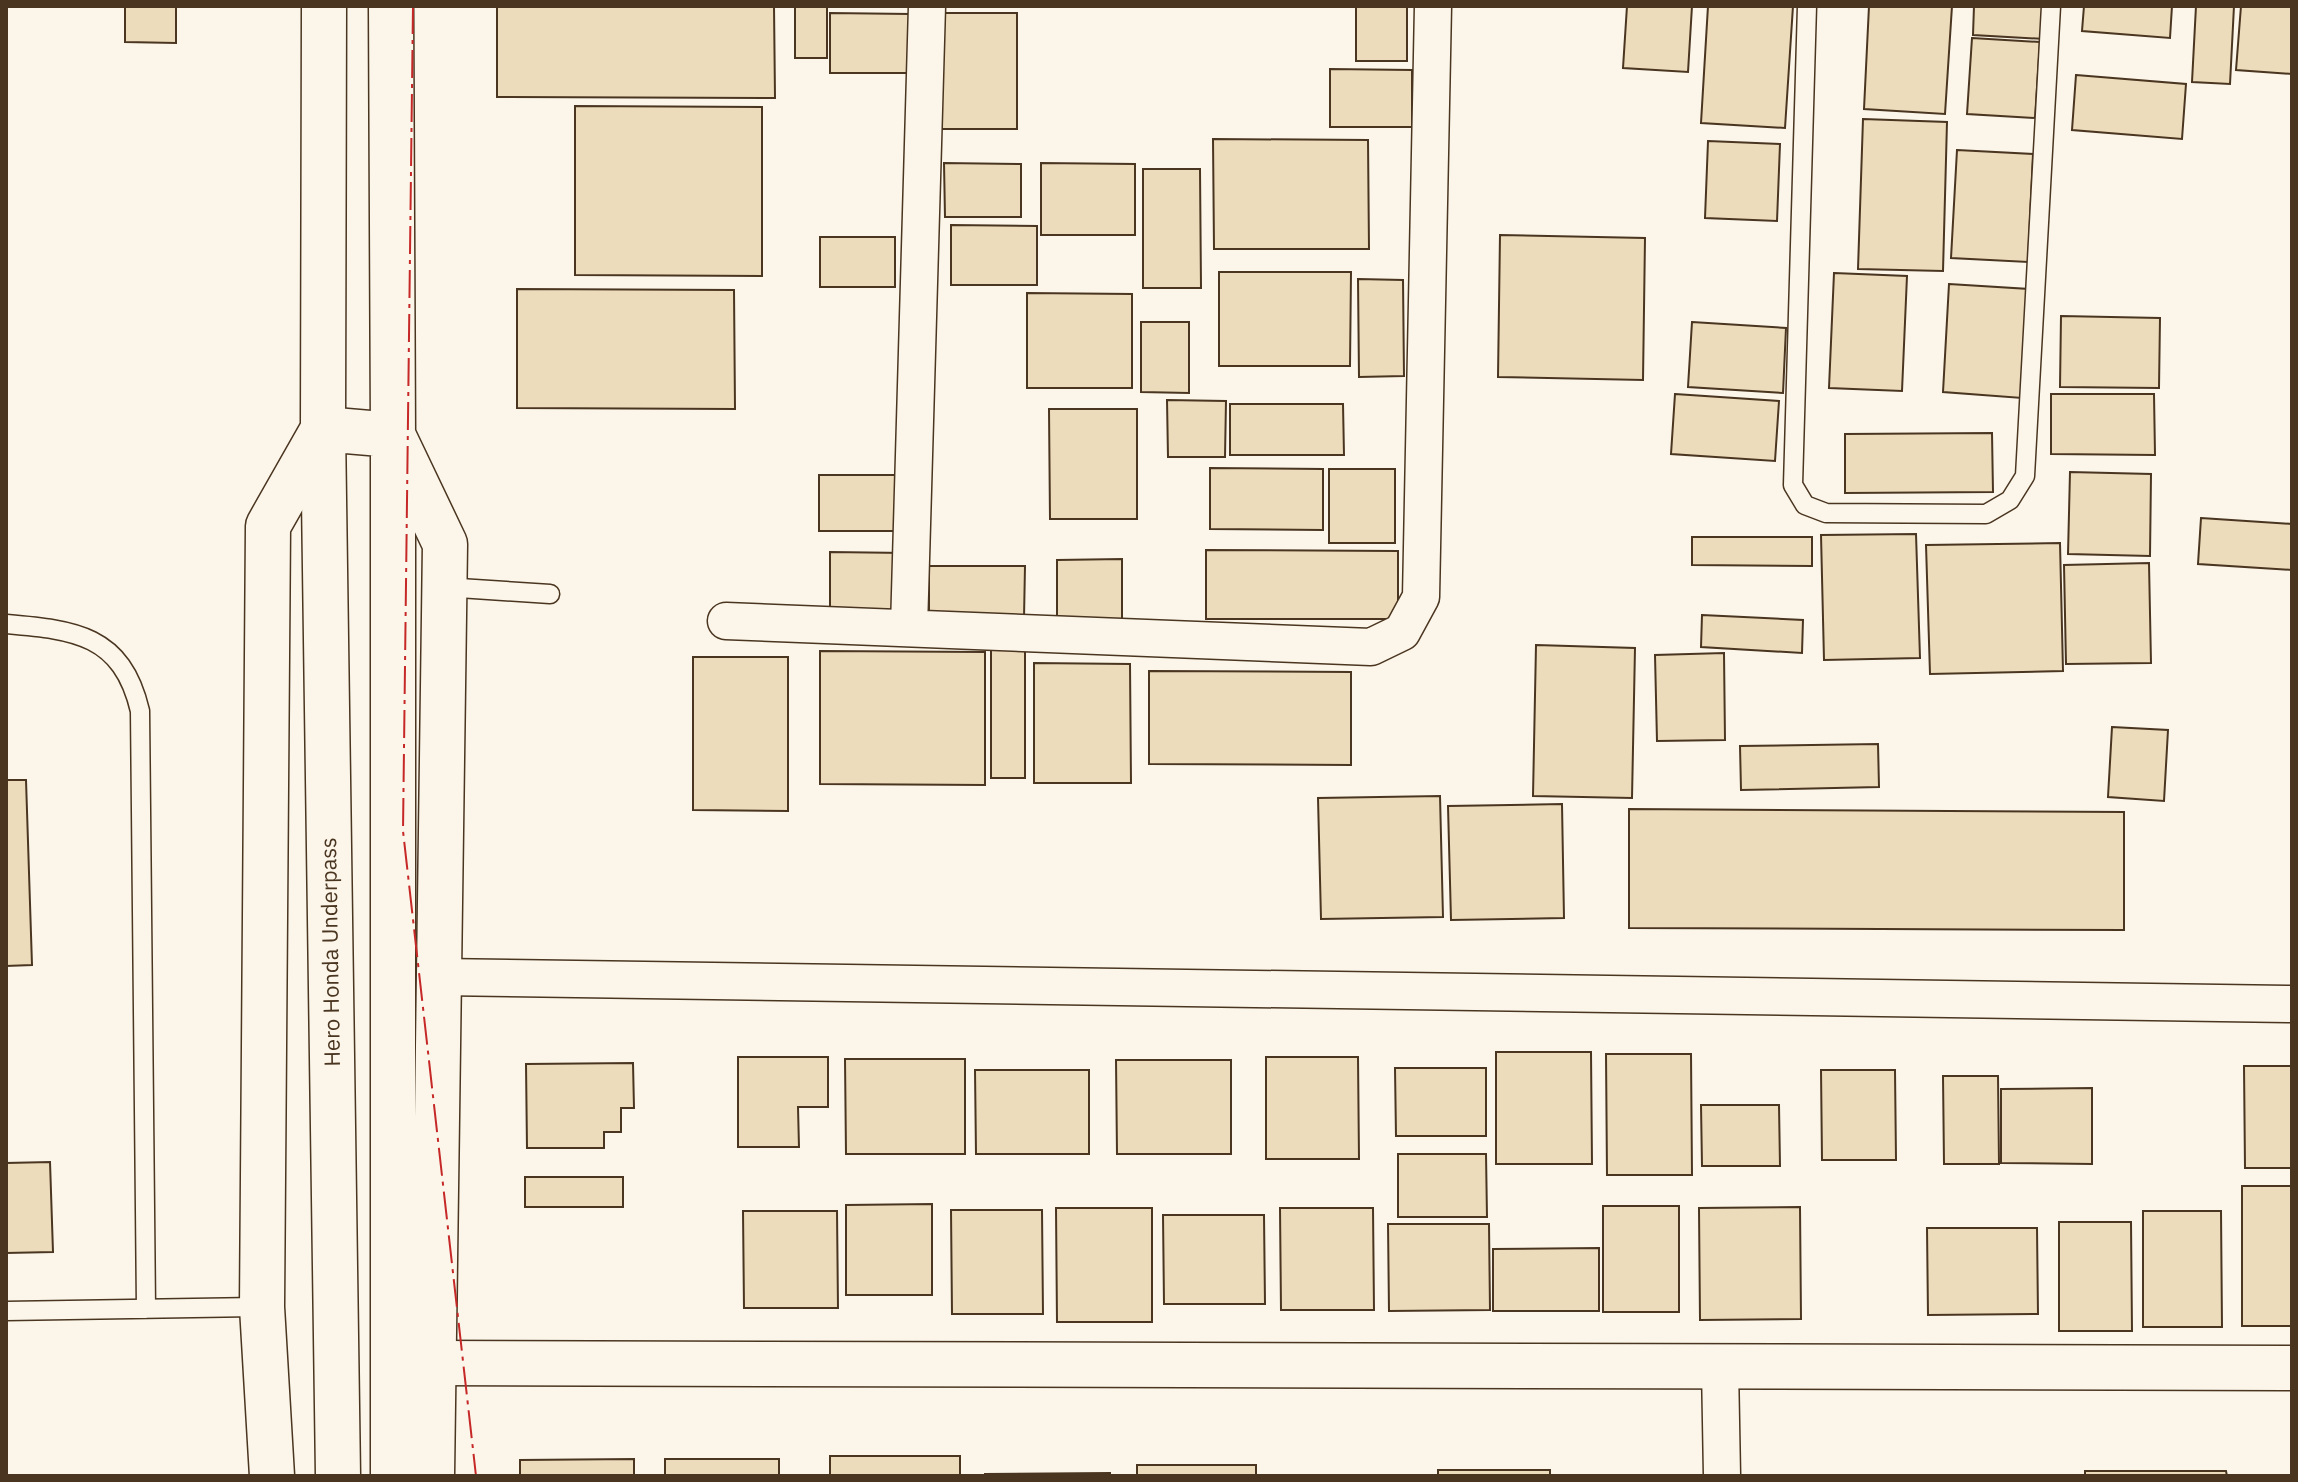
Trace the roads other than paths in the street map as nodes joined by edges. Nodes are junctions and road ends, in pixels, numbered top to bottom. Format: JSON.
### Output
{"nodes":[{"id":1,"x":324,"y":6,"type":"edge"},
{"id":2,"x":391,"y":6,"type":"edge"},
{"id":3,"x":927,"y":6,"type":"edge"},
{"id":4,"x":1433,"y":6,"type":"edge"},
{"id":5,"x":1807,"y":6,"type":"edge"},
{"id":6,"x":2051,"y":6,"type":"edge"},
{"id":7,"x":323,"y":429,"type":"junction"},
{"id":8,"x":393,"y":435,"type":"junction"},
{"id":9,"x":444,"y":587,"type":"junction"},
{"id":10,"x":550,"y":594,"type":"dead end"},
{"id":11,"x":726,"y":621,"type":"dead end"},
{"id":12,"x":6,"y":624,"type":"edge"},
{"id":13,"x":909,"y":628,"type":"junction"},
{"id":14,"x":439,"y":977,"type":"junction"},
{"id":15,"x":2292,"y":1004,"type":"edge"},
{"id":16,"x":262,"y":1307,"type":"junction"},
{"id":17,"x":146,"y":1309,"type":"junction"},
{"id":18,"x":6,"y":1311,"type":"edge"},
{"id":19,"x":433,"y":1363,"type":"junction"},
{"id":20,"x":1720,"y":1367,"type":"junction"},
{"id":21,"x":2292,"y":1368,"type":"edge"},
{"id":22,"x":272,"y":1476,"type":"edge"},
{"id":23,"x":338,"y":1476,"type":"edge"},
{"id":24,"x":393,"y":1476,"type":"edge"},
{"id":25,"x":432,"y":1476,"type":"edge"},
{"id":26,"x":1722,"y":1476,"type":"edge"}],
"edges":[{"from":1,"to":7,"type":"main road","name":"Hero Honda Underpass"},
{"from":2,"to":8,"type":"main road"},
{"from":3,"to":13,"type":"street"},
{"from":4,"to":13,"type":"street"},
{"from":5,"to":6,"type":"lane"},
{"from":7,"to":8,"type":"main road"},
{"from":7,"to":16,"type":"main road"},
{"from":7,"to":23,"type":"main road","name":"Hero Honda Underpass"},
{"from":8,"to":9,"type":"main road"},
{"from":8,"to":24,"type":"main road"},
{"from":9,"to":10,"type":"lane"},
{"from":9,"to":14,"type":"main road"},
{"from":11,"to":13,"type":"street"},
{"from":12,"to":17,"type":"lane"},
{"from":14,"to":15,"type":"street"},
{"from":14,"to":19,"type":"main road"},
{"from":16,"to":17,"type":"lane"},
{"from":16,"to":22,"type":"main road"},
{"from":17,"to":18,"type":"lane"},
{"from":19,"to":20,"type":"main road"},
{"from":19,"to":25,"type":"main road"},
{"from":20,"to":21,"type":"main road"},
{"from":20,"to":26,"type":"street"}]}
